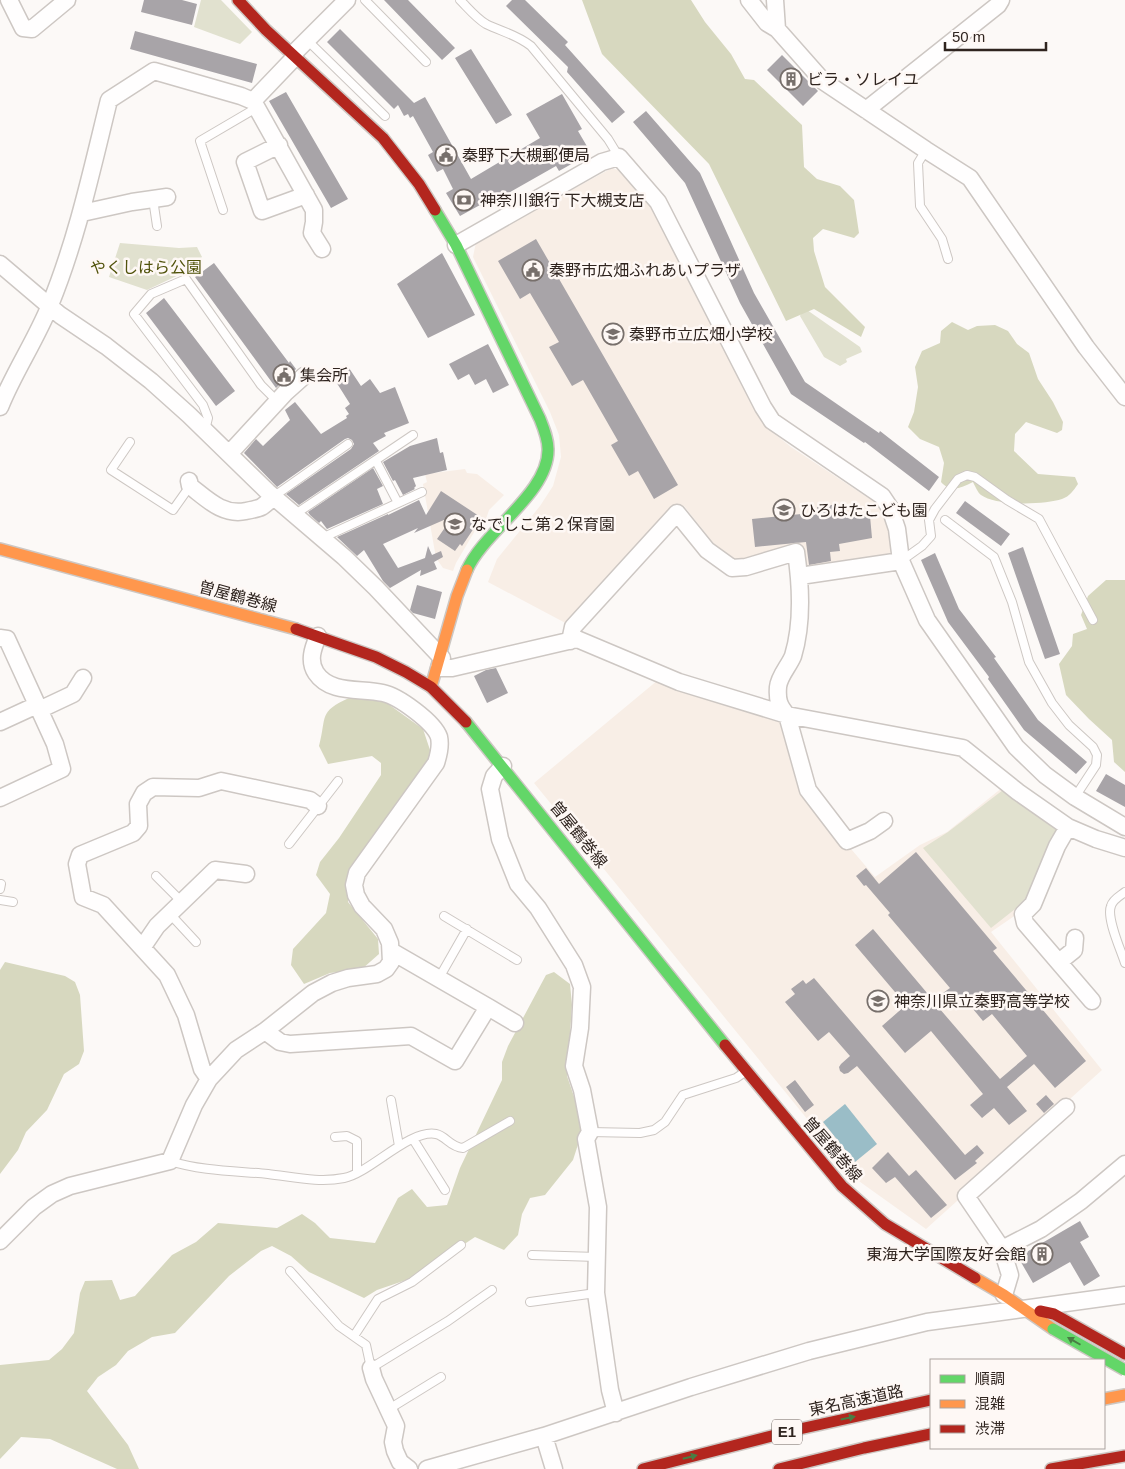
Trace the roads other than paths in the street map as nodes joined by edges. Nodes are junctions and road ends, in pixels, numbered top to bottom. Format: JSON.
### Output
{"nodes":[{"id":1,"x":9,"y":0,"type":"edge"},
{"id":2,"x":67,"y":0,"type":"edge"},
{"id":3,"x":238,"y":0,"type":"edge"},
{"id":4,"x":347,"y":0,"type":"edge"},
{"id":5,"x":365,"y":0,"type":"edge"},
{"id":6,"x":460,"y":0,"type":"edge"},
{"id":7,"x":749,"y":0,"type":"edge"},
{"id":8,"x":774,"y":0,"type":"edge"},
{"id":9,"x":1001,"y":0,"type":"edge"},
{"id":10,"x":778,"y":30,"type":"junction"},
{"id":11,"x":307,"y":40,"type":"junction"},
{"id":12,"x":294,"y":56,"type":"junction"},
{"id":13,"x":426,"y":62,"type":"dead end"},
{"id":14,"x":256,"y":104,"type":"junction"},
{"id":15,"x":866,"y":110,"type":"junction"},
{"id":16,"x":385,"y":116,"type":"dead end"},
{"id":17,"x":279,"y":146,"type":"junction"},
{"id":18,"x":926,"y":150,"type":"junction"},
{"id":19,"x":619,"y":157,"type":"junction"},
{"id":20,"x":306,"y":195,"type":"junction"},
{"id":21,"x":160,"y":198,"type":"joint"},
{"id":22,"x":223,"y":210,"type":"dead end"},
{"id":23,"x":82,"y":213,"type":"junction"},
{"id":24,"x":157,"y":226,"type":"dead end"},
{"id":25,"x":456,"y":245,"type":"junction"},
{"id":26,"x":322,"y":249,"type":"dead end"},
{"id":27,"x":948,"y":259,"type":"dead end"},
{"id":28,"x":0,"y":264,"type":"edge"},
{"id":29,"x":50,"y":306,"type":"junction"},
{"id":30,"x":304,"y":376,"type":"dead end"},
{"id":31,"x":1125,"y":397,"type":"edge"},
{"id":32,"x":277,"y":401,"type":"junction"},
{"id":33,"x":0,"y":407,"type":"edge"},
{"id":34,"x":205,"y":430,"type":"junction"},
{"id":35,"x":413,"y":435,"type":"dead end"},
{"id":36,"x":130,"y":442,"type":"dead end"},
{"id":37,"x":348,"y":444,"type":"dead end"},
{"id":38,"x":229,"y":454,"type":"junction"},
{"id":39,"x":376,"y":461,"type":"junction"},
{"id":40,"x":189,"y":484,"type":"joint"},
{"id":41,"x":422,"y":492,"type":"dead end"},
{"id":42,"x":273,"y":497,"type":"junction"},
{"id":43,"x":398,"y":503,"type":"junction"},
{"id":44,"x":294,"y":515,"type":"junction"},
{"id":45,"x":945,"y":520,"type":"dead end"},
{"id":46,"x":322,"y":538,"type":"junction"},
{"id":47,"x":0,"y":549,"type":"edge"},
{"id":48,"x":901,"y":561,"type":"junction"},
{"id":49,"x":800,"y":576,"type":"junction"},
{"id":50,"x":1093,"y":620,"type":"dead end"},
{"id":51,"x":318,"y":636,"type":"junction"},
{"id":52,"x":0,"y":638,"type":"edge"},
{"id":53,"x":570,"y":641,"type":"junction"},
{"id":54,"x":440,"y":663,"type":"junction"},
{"id":55,"x":83,"y":678,"type":"dead end"},
{"id":56,"x":431,"y":688,"type":"junction"},
{"id":57,"x":38,"y":707,"type":"junction"},
{"id":58,"x":787,"y":715,"type":"junction"},
{"id":59,"x":0,"y":722,"type":"edge"},
{"id":60,"x":503,"y":766,"type":"junction"},
{"id":61,"x":338,"y":781,"type":"dead end"},
{"id":62,"x":1076,"y":797,"type":"junction"},
{"id":63,"x":0,"y":798,"type":"edge"},
{"id":64,"x":318,"y":806,"type":"junction"},
{"id":65,"x":884,"y":821,"type":"dead end"},
{"id":66,"x":1068,"y":826,"type":"junction"},
{"id":67,"x":1125,"y":827,"type":"edge"},
{"id":68,"x":289,"y":844,"type":"dead end"},
{"id":69,"x":1125,"y":848,"type":"edge"},
{"id":70,"x":246,"y":874,"type":"dead end"},
{"id":71,"x":156,"y":876,"type":"dead end"},
{"id":72,"x":1125,"y":892,"type":"edge"},
{"id":73,"x":0,"y":900,"type":"edge"},
{"id":74,"x":12,"y":902,"type":"dead end"},
{"id":75,"x":182,"y":902,"type":"junction"},
{"id":76,"x":170,"y":913,"type":"junction"},
{"id":77,"x":444,"y":916,"type":"dead end"},
{"id":78,"x":467,"y":930,"type":"junction"},
{"id":79,"x":1075,"y":938,"type":"dead end"},
{"id":80,"x":196,"y":942,"type":"dead end"},
{"id":81,"x":142,"y":948,"type":"junction"},
{"id":82,"x":391,"y":951,"type":"junction"},
{"id":83,"x":517,"y":960,"type":"dead end"},
{"id":84,"x":1059,"y":962,"type":"junction"},
{"id":85,"x":1125,"y":963,"type":"edge"},
{"id":86,"x":439,"y":978,"type":"junction"},
{"id":87,"x":1092,"y":1001,"type":"dead end"},
{"id":88,"x":488,"y":1007,"type":"junction"},
{"id":89,"x":515,"y":1023,"type":"dead end"},
{"id":90,"x":265,"y":1031,"type":"junction"},
{"id":91,"x":746,"y":1071,"type":"junction"},
{"id":92,"x":209,"y":1079,"type":"junction"},
{"id":93,"x":391,"y":1100,"type":"dead end"},
{"id":94,"x":1066,"y":1107,"type":"dead end"},
{"id":95,"x":510,"y":1121,"type":"dead end"},
{"id":96,"x":590,"y":1132,"type":"junction"},
{"id":97,"x":335,"y":1137,"type":"dead end"},
{"id":98,"x":413,"y":1139,"type":"junction"},
{"id":99,"x":400,"y":1146,"type":"junction"},
{"id":100,"x":170,"y":1161,"type":"junction"},
{"id":101,"x":1125,"y":1164,"type":"edge"},
{"id":102,"x":357,"y":1172,"type":"junction"},
{"id":103,"x":445,"y":1190,"type":"dead end"},
{"id":104,"x":0,"y":1241,"type":"edge"},
{"id":105,"x":461,"y":1245,"type":"dead end"},
{"id":106,"x":1002,"y":1249,"type":"junction"},
{"id":107,"x":532,"y":1255,"type":"dead end"},
{"id":108,"x":597,"y":1257,"type":"junction"},
{"id":109,"x":290,"y":1271,"type":"dead end"},
{"id":110,"x":492,"y":1290,"type":"dead end"},
{"id":111,"x":1123,"y":1291,"type":"edge"},
{"id":112,"x":596,"y":1293,"type":"junction"},
{"id":113,"x":1004,"y":1295,"type":"junction"},
{"id":114,"x":530,"y":1302,"type":"dead end"},
{"id":115,"x":1026,"y":1309,"type":"junction"},
{"id":116,"x":354,"y":1336,"type":"junction"},
{"id":117,"x":1125,"y":1354,"type":"edge"},
{"id":118,"x":1125,"y":1362,"type":"edge"},
{"id":119,"x":1105,"y":1366,"type":"edge"},
{"id":120,"x":371,"y":1368,"type":"junction"},
{"id":121,"x":1125,"y":1370,"type":"edge"},
{"id":122,"x":441,"y":1377,"type":"dead end"},
{"id":123,"x":1125,"y":1395,"type":"edge"},
{"id":124,"x":1105,"y":1399,"type":"edge"},
{"id":125,"x":930,"y":1400,"type":"edge"},
{"id":126,"x":388,"y":1409,"type":"junction"},
{"id":127,"x":616,"y":1413,"type":"junction"},
{"id":128,"x":930,"y":1434,"type":"edge"},
{"id":129,"x":546,"y":1442,"type":"junction"},
{"id":130,"x":1125,"y":1456,"type":"edge"},
{"id":131,"x":1101,"y":1464,"type":"edge"},
{"id":132,"x":409,"y":1469,"type":"edge"},
{"id":133,"x":427,"y":1469,"type":"edge"},
{"id":134,"x":554,"y":1469,"type":"edge"},
{"id":135,"x":643,"y":1469,"type":"edge"},
{"id":136,"x":779,"y":1469,"type":"edge"},
{"id":137,"x":1051,"y":1469,"type":"edge"}],
"edges":[{"from":1,"to":2,"type":"street"},
{"from":3,"to":12,"type":"main road"},
{"from":4,"to":11,"type":"street"},
{"from":5,"to":13,"type":"lane"},
{"from":6,"to":19,"type":"lane"},
{"from":7,"to":10,"type":"street"},
{"from":8,"to":10,"type":"street"},
{"from":9,"to":15,"type":"street"},
{"from":10,"to":15,"type":"street"},
{"from":11,"to":12,"type":"street"},
{"from":11,"to":16,"type":"lane"},
{"from":12,"to":14,"type":"street"},
{"from":12,"to":25,"type":"main road"},
{"from":14,"to":17,"type":"street"},
{"from":14,"to":22,"type":"lane"},
{"from":14,"to":23,"type":"street"},
{"from":15,"to":18,"type":"street"},
{"from":17,"to":20,"type":"street"},
{"from":17,"to":20,"type":"street"},
{"from":18,"to":27,"type":"lane"},
{"from":18,"to":31,"type":"street"},
{"from":19,"to":25,"type":"street"},
{"from":19,"to":48,"type":"street"},
{"from":20,"to":26,"type":"street"},
{"from":21,"to":23,"type":"street"},
{"from":21,"to":24,"type":"lane"},
{"from":23,"to":29,"type":"street"},
{"from":25,"to":54,"type":"main road"},
{"from":28,"to":29,"type":"street"},
{"from":29,"to":33,"type":"street"},
{"from":29,"to":34,"type":"street"},
{"from":30,"to":32,"type":"street"},
{"from":32,"to":34,"type":"lane"},
{"from":32,"to":38,"type":"street"},
{"from":34,"to":38,"type":"street"},
{"from":35,"to":39,"type":"lane"},
{"from":36,"to":40,"type":"lane"},
{"from":37,"to":42,"type":"lane"},
{"from":38,"to":42,"type":"street"},
{"from":39,"to":43,"type":"lane"},
{"from":39,"to":44,"type":"lane"},
{"from":40,"to":42,"type":"street"},
{"from":41,"to":43,"type":"lane"},
{"from":42,"to":44,"type":"street"},
{"from":43,"to":46,"type":"lane"},
{"from":44,"to":46,"type":"street"},
{"from":45,"to":62,"type":"lane"},
{"from":46,"to":54,"type":"street"},
{"from":47,"to":51,"type":"main road","name":"曽屋鶴巻線"},
{"from":48,"to":49,"type":"street"},
{"from":48,"to":50,"type":"lane"},
{"from":48,"to":62,"type":"street"},
{"from":49,"to":53,"type":"street"},
{"from":49,"to":58,"type":"street"},
{"from":51,"to":56,"type":"main road","name":"曽屋鶴巻線"},
{"from":51,"to":82,"type":"street"},
{"from":52,"to":57,"type":"street"},
{"from":53,"to":54,"type":"street"},
{"from":53,"to":58,"type":"street"},
{"from":54,"to":56,"type":"main road"},
{"from":55,"to":57,"type":"street"},
{"from":56,"to":60,"type":"main road","name":"曽屋鶴巻線"},
{"from":57,"to":59,"type":"street"},
{"from":57,"to":63,"type":"street"},
{"from":58,"to":65,"type":"street"},
{"from":58,"to":66,"type":"street"},
{"from":60,"to":91,"type":"main road","name":"曽屋鶴巻線"},
{"from":60,"to":96,"type":"street"},
{"from":61,"to":64,"type":"lane"},
{"from":62,"to":67,"type":"street"},
{"from":64,"to":68,"type":"lane"},
{"from":64,"to":81,"type":"street"},
{"from":66,"to":69,"type":"street"},
{"from":66,"to":84,"type":"street"},
{"from":70,"to":75,"type":"street"},
{"from":71,"to":75,"type":"lane"},
{"from":72,"to":85,"type":"lane"},
{"from":73,"to":74,"type":"lane"},
{"from":75,"to":76,"type":"street"},
{"from":76,"to":80,"type":"lane"},
{"from":76,"to":81,"type":"street"},
{"from":77,"to":78,"type":"lane"},
{"from":78,"to":83,"type":"lane"},
{"from":78,"to":86,"type":"lane"},
{"from":79,"to":84,"type":"street"},
{"from":81,"to":92,"type":"street"},
{"from":82,"to":86,"type":"street"},
{"from":82,"to":90,"type":"street"},
{"from":84,"to":87,"type":"street"},
{"from":86,"to":88,"type":"street"},
{"from":88,"to":89,"type":"street"},
{"from":88,"to":90,"type":"street"},
{"from":90,"to":92,"type":"street"},
{"from":91,"to":96,"type":"lane"},
{"from":91,"to":113,"type":"main road","name":"曽屋鶴巻線"},
{"from":92,"to":100,"type":"street"},
{"from":93,"to":99,"type":"lane"},
{"from":94,"to":106,"type":"street"},
{"from":95,"to":98,"type":"lane"},
{"from":96,"to":108,"type":"street"},
{"from":97,"to":102,"type":"lane"},
{"from":98,"to":99,"type":"lane"},
{"from":98,"to":103,"type":"lane"},
{"from":99,"to":102,"type":"lane"},
{"from":100,"to":102,"type":"lane"},
{"from":100,"to":104,"type":"street"},
{"from":101,"to":106,"type":"street"},
{"from":105,"to":116,"type":"lane"},
{"from":106,"to":113,"type":"street"},
{"from":107,"to":108,"type":"lane"},
{"from":108,"to":112,"type":"street"},
{"from":109,"to":116,"type":"lane"},
{"from":110,"to":120,"type":"lane"},
{"from":111,"to":115,"type":"street"},
{"from":112,"to":114,"type":"lane"},
{"from":112,"to":127,"type":"street"},
{"from":113,"to":115,"type":"main road","name":"曽屋鶴巻線"},
{"from":115,"to":117,"type":"main road","name":"曽屋鶴巻線"},
{"from":121,"to":115,"type":"main road","name":"曽屋鶴巻線","one_way":true,"bridge":true},
{"from":115,"to":127,"type":"street"},
{"from":116,"to":120,"type":"lane"},
{"from":118,"to":119,"type":"main road"},
{"from":120,"to":126,"type":"street"},
{"from":122,"to":126,"type":"lane"},
{"from":123,"to":124,"type":"main road"},
{"from":135,"to":125,"type":"main road","name":"東名高速道路","number":"E1","one_way":true},
{"from":126,"to":132,"type":"street"},
{"from":127,"to":129,"type":"street"},
{"from":128,"to":136,"type":"main road","number":"E1"},
{"from":129,"to":133,"type":"street"},
{"from":129,"to":134,"type":"street"},
{"from":130,"to":131,"type":"main road"},
{"from":131,"to":137,"type":"main road"}]}
